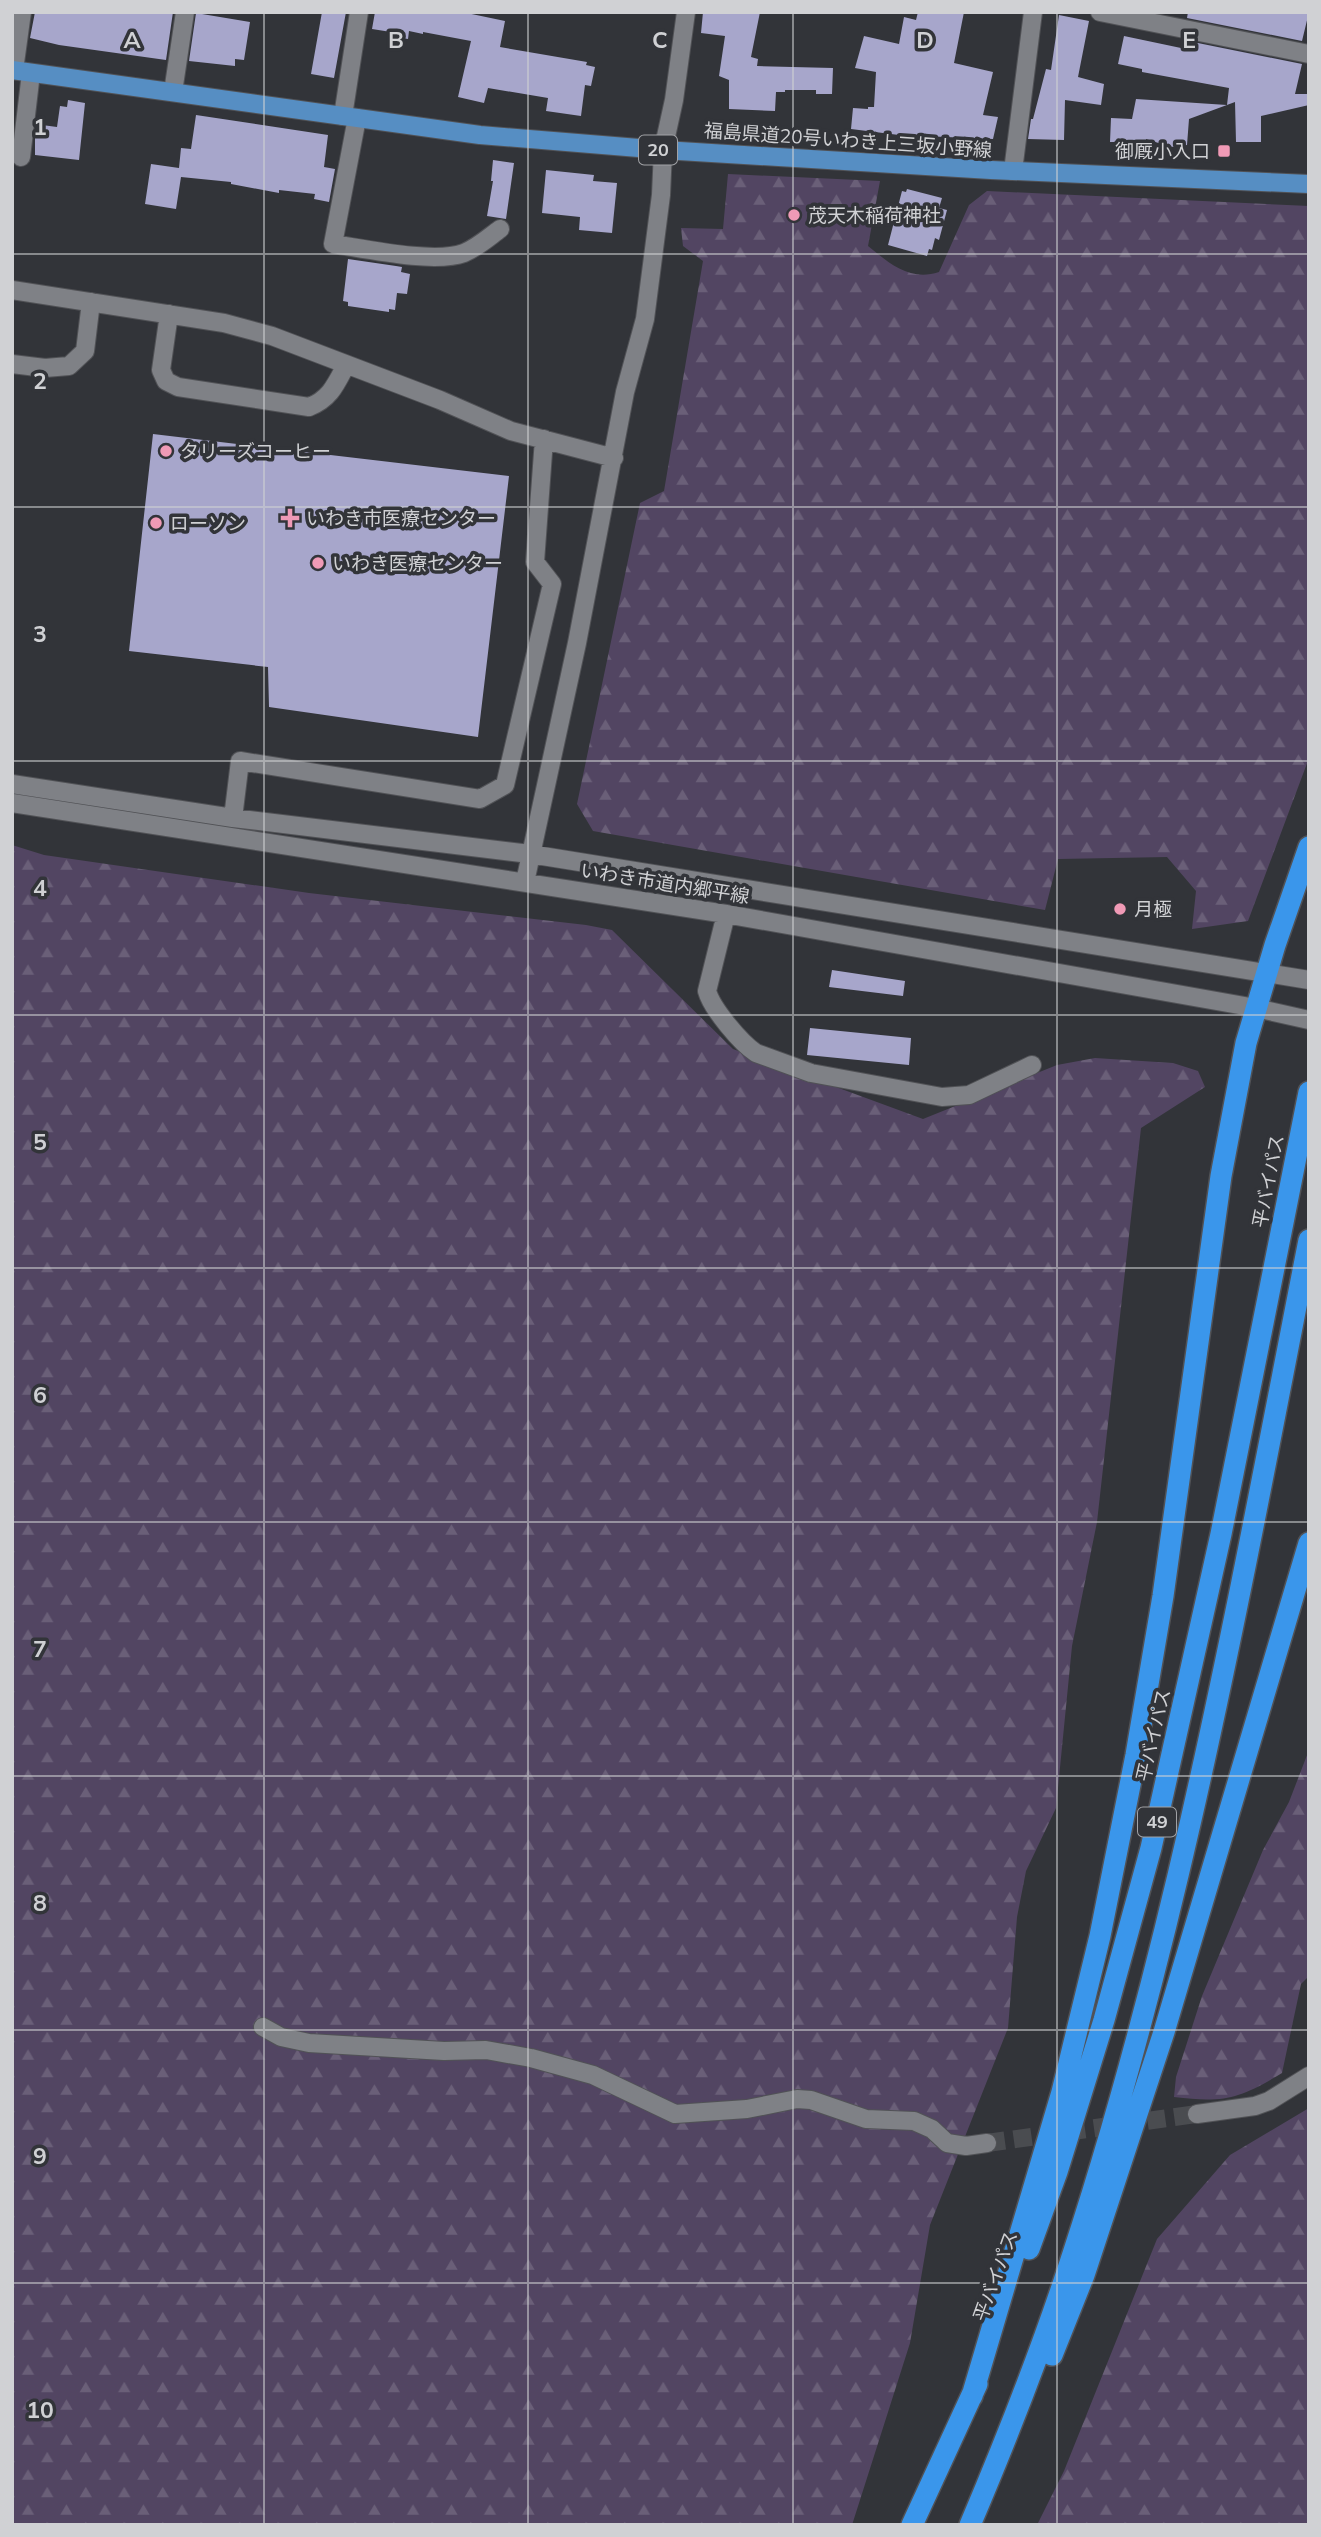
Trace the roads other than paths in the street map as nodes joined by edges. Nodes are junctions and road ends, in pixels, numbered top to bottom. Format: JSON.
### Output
{"nodes":[{"id":1,"x":22,"y":12,"type":"edge"},
{"id":2,"x":185,"y":12,"type":"edge"},
{"id":3,"x":359,"y":12,"type":"edge"},
{"id":4,"x":686,"y":12,"type":"edge"},
{"id":5,"x":1033,"y":12,"type":"edge"},
{"id":6,"x":1100,"y":12,"type":"edge"},
{"id":7,"x":1309,"y":54,"type":"edge"},
{"id":8,"x":19,"y":71,"type":"edge"},
{"id":9,"x":173,"y":92,"type":"junction"},
{"id":10,"x":350,"y":117,"type":"junction"},
{"id":11,"x":663,"y":150,"type":"junction"},
{"id":12,"x":21,"y":157,"type":"dead end"},
{"id":13,"x":1013,"y":171,"type":"junction"},
{"id":14,"x":1309,"y":184,"type":"edge"},
{"id":15,"x":500,"y":229,"type":"dead end"},
{"id":16,"x":12,"y":290,"type":"edge"},
{"id":17,"x":91,"y":302,"type":"junction"},
{"id":18,"x":169,"y":314,"type":"junction"},
{"id":19,"x":12,"y":364,"type":"edge"},
{"id":20,"x":346,"y":365,"type":"junction"},
{"id":21,"x":544,"y":439,"type":"junction"},
{"id":22,"x":614,"y":458,"type":"junction"},
{"id":23,"x":12,"y":784,"type":"edge"},
{"id":24,"x":12,"y":803,"type":"edge"},
{"id":25,"x":233,"y":818,"type":"junction"},
{"id":26,"x":1309,"y":847,"type":"edge"},
{"id":27,"x":530,"y":854,"type":"junction"},
{"id":28,"x":525,"y":882,"type":"junction"},
{"id":29,"x":726,"y":914,"type":"junction"},
{"id":30,"x":1267,"y":972,"type":"junction"},
{"id":31,"x":1309,"y":980,"type":"edge"},
{"id":32,"x":1256,"y":1008,"type":"junction"},
{"id":33,"x":1309,"y":1020,"type":"edge"},
{"id":34,"x":1032,"y":1065,"type":"dead end"},
{"id":35,"x":1309,"y":1092,"type":"edge"},
{"id":36,"x":1309,"y":1240,"type":"edge"},
{"id":37,"x":1309,"y":1543,"type":"edge"},
{"id":38,"x":263,"y":2027,"type":"dead end"},
{"id":39,"x":1309,"y":2076,"type":"edge"},
{"id":40,"x":1197,"y":2114,"type":"tunnel mouth"},
{"id":41,"x":987,"y":2143,"type":"tunnel mouth"},
{"id":42,"x":972,"y":2396,"type":"junction"},
{"id":43,"x":912,"y":2525,"type":"edge"},
{"id":44,"x":970,"y":2525,"type":"edge"},
{"id":45,"x":978,"y":2525,"type":"edge"}],
"edges":[{"from":1,"to":8,"type":"street"},
{"from":2,"to":9,"type":"street"},
{"from":3,"to":10,"type":"street"},
{"from":4,"to":11,"type":"street"},
{"from":5,"to":13,"type":"street"},
{"from":6,"to":7,"type":"street"},
{"from":8,"to":9,"type":"main road","name":"福島県道20号いわき上三坂小野線","number":"20"},
{"from":8,"to":12,"type":"street"},
{"from":9,"to":10,"type":"main road","name":"福島県道20号いわき上三坂小野線","number":"20"},
{"from":10,"to":11,"type":"main road","name":"福島県道20号いわき上三坂小野線","number":"20"},
{"from":10,"to":15,"type":"street"},
{"from":11,"to":13,"type":"main road","name":"福島県道20号いわき上三坂小野線","number":"20"},
{"from":11,"to":22,"type":"street"},
{"from":13,"to":14,"type":"main road","name":"福島県道20号いわき上三坂小野線","number":"20"},
{"from":16,"to":17,"type":"street"},
{"from":17,"to":18,"type":"street"},
{"from":17,"to":19,"type":"street"},
{"from":18,"to":20,"type":"street"},
{"from":18,"to":20,"type":"street"},
{"from":20,"to":21,"type":"street"},
{"from":21,"to":22,"type":"street"},
{"from":21,"to":25,"type":"street"},
{"from":22,"to":27,"type":"street"},
{"from":23,"to":25,"type":"street","name":"いわき市道内郷平線"},
{"from":24,"to":28,"type":"street","name":"いわき市道内郷平線"},
{"from":25,"to":27,"type":"street","name":"いわき市道内郷平線"},
{"from":26,"to":30,"type":"highway"},
{"from":27,"to":28,"type":"street"},
{"from":27,"to":30,"type":"street","name":"いわき市道内郷平線"},
{"from":28,"to":29,"type":"street","name":"いわき市道内郷平線"},
{"from":29,"to":32,"type":"street","name":"いわき市道内郷平線"},
{"from":29,"to":34,"type":"street"},
{"from":30,"to":31,"type":"street","name":"いわき市道内郷平線"},
{"from":30,"to":32,"type":"highway"},
{"from":32,"to":33,"type":"street","name":"いわき市道内郷平線"},
{"from":32,"to":42,"type":"highway"},
{"from":35,"to":42,"type":"highway","name":"平バイパス","number":"49"},
{"from":36,"to":44,"type":"highway","number":"49"},
{"from":37,"to":45,"type":"highway"},
{"from":38,"to":41,"type":"street"},
{"from":39,"to":40,"type":"street"},
{"from":42,"to":43,"type":"highway","name":"平バイパス","number":"49"}]}
